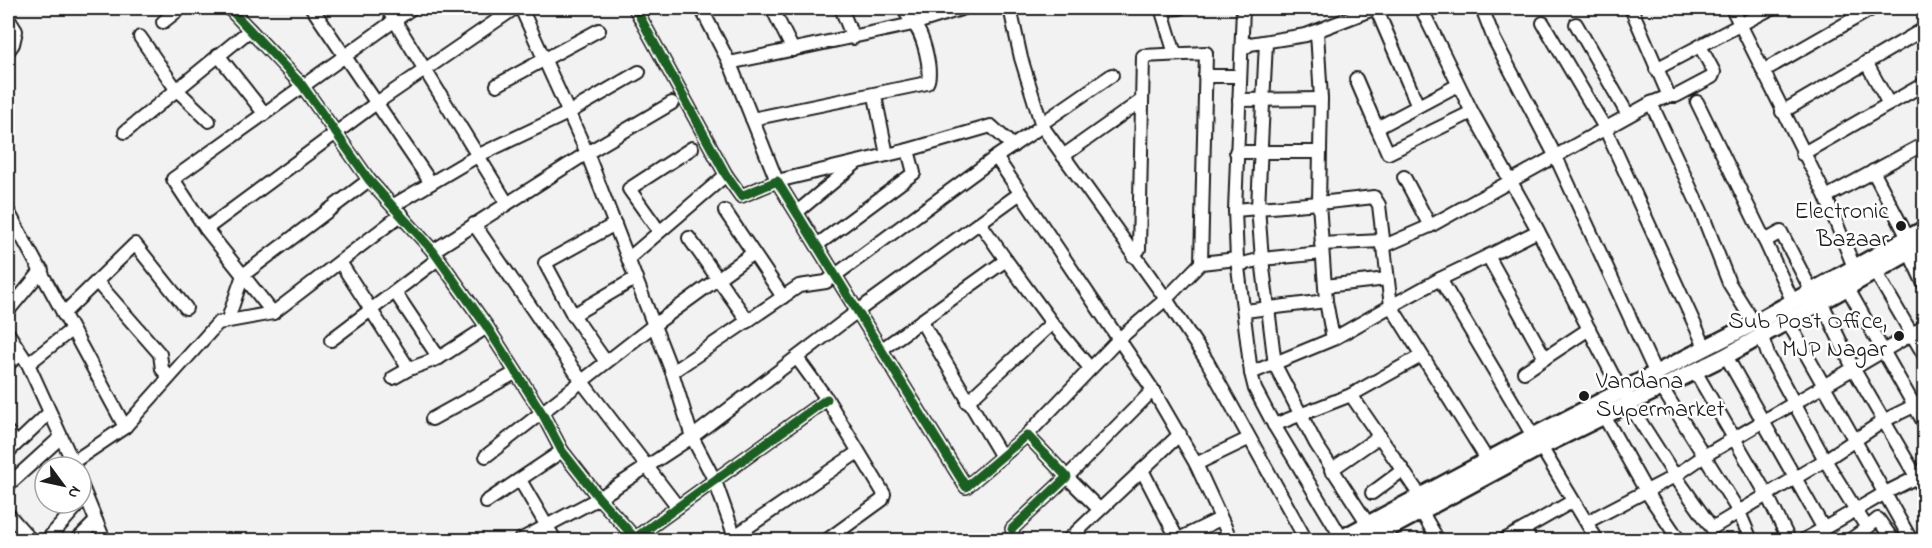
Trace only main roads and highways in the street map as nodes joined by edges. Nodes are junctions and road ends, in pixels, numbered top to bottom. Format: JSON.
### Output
{"nodes":[{"id":1,"x":1924,"y":229,"type":"edge"},
{"id":2,"x":1924,"y":244,"type":"edge"},
{"id":3,"x":1908,"y":245,"type":"junction"},
{"id":4,"x":1853,"y":277,"type":"junction"},
{"id":5,"x":1816,"y":296,"type":"junction"},
{"id":6,"x":1757,"y":329,"type":"junction"},
{"id":7,"x":1625,"y":395,"type":"junction"},
{"id":8,"x":1537,"y":442,"type":"junction"},
{"id":9,"x":1421,"y":504,"type":"junction"},
{"id":10,"x":1371,"y":534,"type":"edge"},
{"id":11,"x":1341,"y":540,"type":"edge"}],
"edges":[{"from":1,"to":3,"type":"main road"},
{"from":2,"to":3,"type":"main road"},
{"from":3,"to":4,"type":"main road"},
{"from":3,"to":4,"type":"main road"},
{"from":4,"to":5,"type":"main road"},
{"from":4,"to":5,"type":"main road"},
{"from":5,"to":6,"type":"main road"},
{"from":5,"to":6,"type":"main road"},
{"from":6,"to":7,"type":"main road"},
{"from":6,"to":7,"type":"main road"},
{"from":7,"to":8,"type":"main road"},
{"from":7,"to":8,"type":"main road"},
{"from":8,"to":9,"type":"main road"},
{"from":8,"to":9,"type":"main road"},
{"from":9,"to":10,"type":"main road"},
{"from":10,"to":11,"type":"main road"}]}
